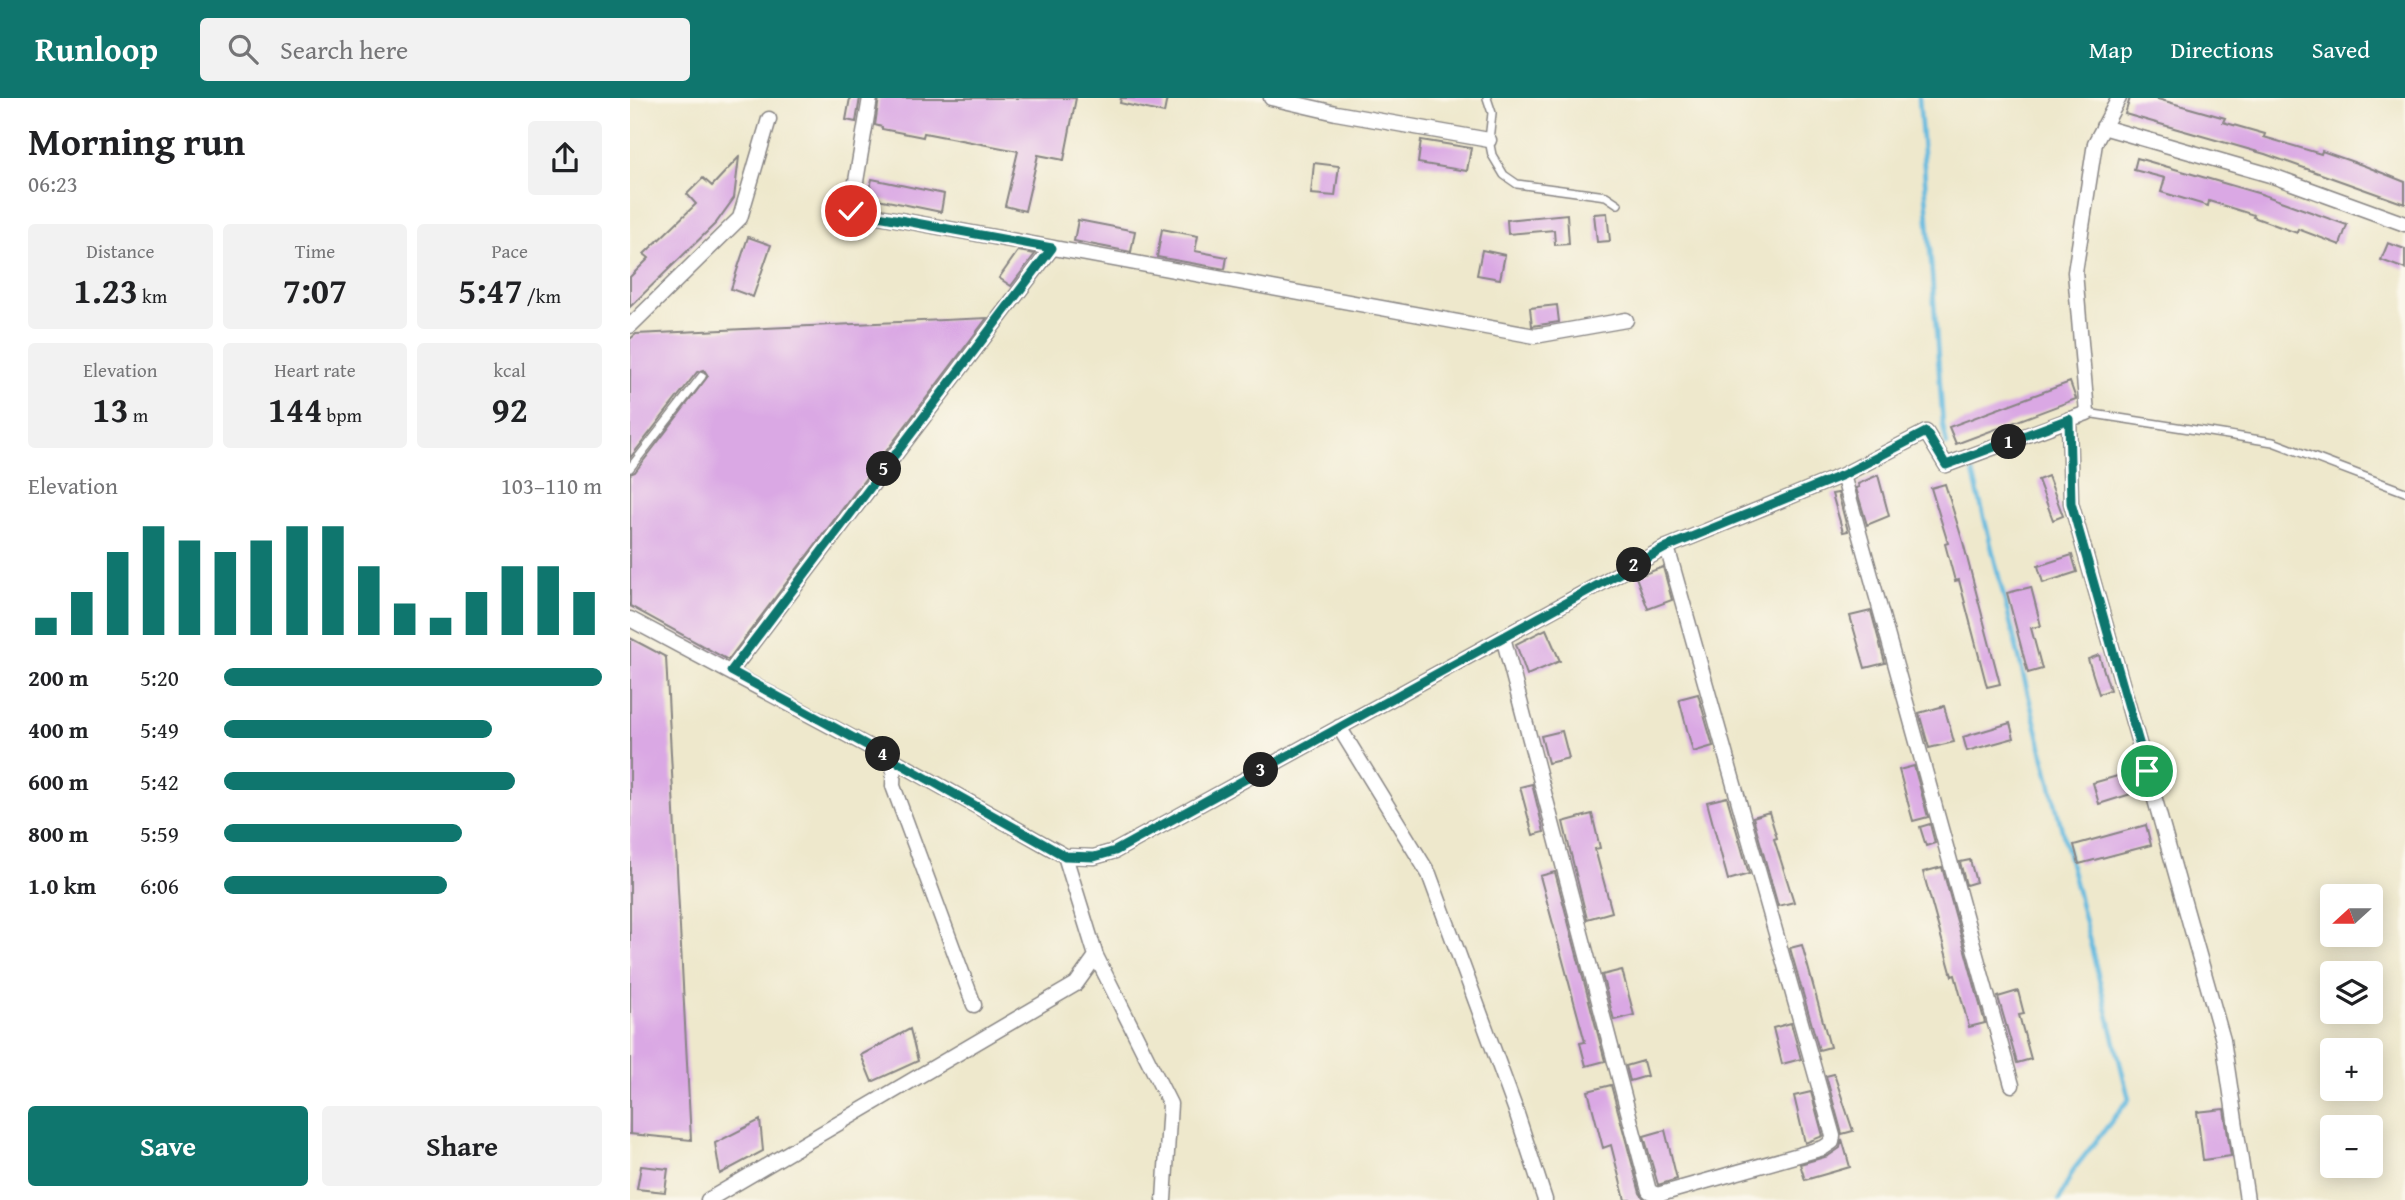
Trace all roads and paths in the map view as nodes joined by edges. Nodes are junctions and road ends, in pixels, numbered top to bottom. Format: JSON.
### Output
{"nodes":[{"id":1,"x":870,"y":98,"type":"edge"},
{"id":2,"x":1271,"y":98,"type":"edge"},
{"id":3,"x":1488,"y":98,"type":"edge"},
{"id":4,"x":2119,"y":98,"type":"edge"},
{"id":5,"x":769,"y":119,"type":"dead end"},
{"id":6,"x":2103,"y":127,"type":"junction"},
{"id":7,"x":1489,"y":140,"type":"junction"},
{"id":8,"x":1618,"y":204,"type":"dead end"},
{"id":9,"x":2405,"y":224,"type":"edge"},
{"id":10,"x":1052,"y":248,"type":"junction"},
{"id":11,"x":1626,"y":320,"type":"dead end"},
{"id":12,"x":630,"y":326,"type":"edge"},
{"id":13,"x":702,"y":376,"type":"dead end"},
{"id":14,"x":2087,"y":412,"type":"junction"},
{"id":15,"x":2069,"y":419,"type":"junction"},
{"id":16,"x":630,"y":468,"type":"edge"},
{"id":17,"x":1843,"y":475,"type":"junction"},
{"id":18,"x":2405,"y":492,"type":"edge"},
{"id":19,"x":1667,"y":547,"type":"junction"},
{"id":20,"x":630,"y":620,"type":"edge"},
{"id":21,"x":1503,"y":637,"type":"junction"},
{"id":22,"x":731,"y":671,"type":"junction"},
{"id":23,"x":1339,"y":727,"type":"junction"},
{"id":24,"x":894,"y":760,"type":"junction"},
{"id":25,"x":1065,"y":856,"type":"junction"},
{"id":26,"x":1096,"y":956,"type":"junction"},
{"id":27,"x":974,"y":1005,"type":"dead end"},
{"id":28,"x":2012,"y":1085,"type":"dead end"},
{"id":29,"x":708,"y":1200,"type":"edge"},
{"id":30,"x":1164,"y":1200,"type":"edge"},
{"id":31,"x":1545,"y":1200,"type":"edge"},
{"id":32,"x":2247,"y":1200,"type":"edge"}],
"edges":[{"from":1,"to":10,"type":"street"},
{"from":2,"to":7,"type":"street"},
{"from":3,"to":7,"type":"lane"},
{"from":4,"to":6,"type":"street"},
{"from":5,"to":12,"type":"street"},
{"from":6,"to":9,"type":"street"},
{"from":6,"to":14,"type":"street"},
{"from":7,"to":8,"type":"lane"},
{"from":10,"to":11,"type":"street"},
{"from":10,"to":22,"type":"street"},
{"from":13,"to":16,"type":"lane"},
{"from":14,"to":15,"type":"street"},
{"from":14,"to":18,"type":"lane"},
{"from":15,"to":17,"type":"street"},
{"from":15,"to":32,"type":"street"},
{"from":17,"to":19,"type":"street"},
{"from":17,"to":28,"type":"street"},
{"from":19,"to":21,"type":"street"},
{"from":19,"to":21,"type":"street"},
{"from":20,"to":22,"type":"street"},
{"from":21,"to":23,"type":"street"},
{"from":22,"to":24,"type":"street"},
{"from":23,"to":25,"type":"street"},
{"from":23,"to":31,"type":"street"},
{"from":24,"to":25,"type":"street"},
{"from":24,"to":27,"type":"street"},
{"from":25,"to":26,"type":"street"},
{"from":26,"to":29,"type":"street"},
{"from":26,"to":30,"type":"street"}]}
